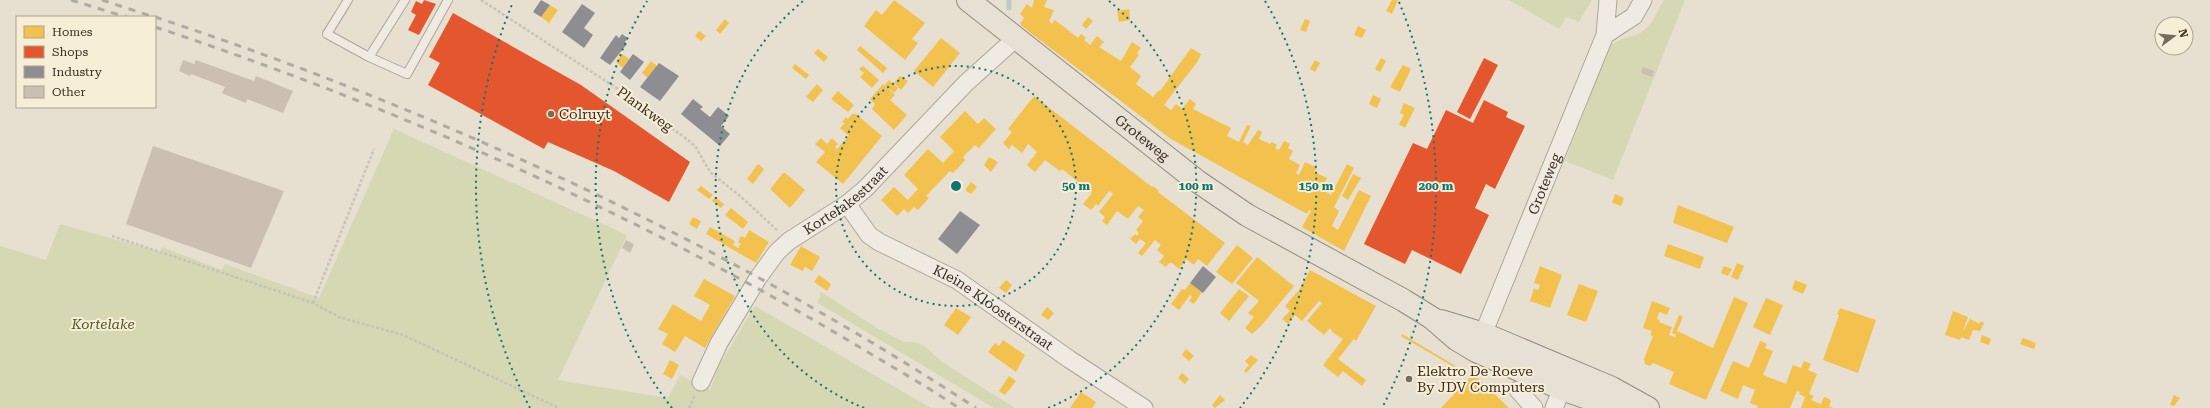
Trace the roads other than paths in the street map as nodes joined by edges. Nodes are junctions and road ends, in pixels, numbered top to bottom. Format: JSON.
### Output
{"nodes":[{"id":1,"x":348,"y":0,"type":"edge"},
{"id":2,"x":405,"y":0,"type":"edge"},
{"id":3,"x":448,"y":0,"type":"edge"},
{"id":4,"x":968,"y":0,"type":"edge"},
{"id":5,"x":1608,"y":0,"type":"edge"},
{"id":6,"x":1643,"y":0,"type":"edge"},
{"id":7,"x":1605,"y":35,"type":"junction"},
{"id":8,"x":1016,"y":38,"type":"junction"},
{"id":9,"x":369,"y":57,"type":"junction"},
{"id":10,"x":847,"y":204,"type":"junction"},
{"id":11,"x":1480,"y":343,"type":"junction"},
{"id":12,"x":701,"y":382,"type":"dead end"},
{"id":13,"x":1561,"y":389,"type":"edge"},
{"id":14,"x":1518,"y":390,"type":"dead end"},
{"id":15,"x":1144,"y":408,"type":"edge"},
{"id":16,"x":1534,"y":408,"type":"edge"},
{"id":17,"x":1616,"y":408,"type":"edge"},
{"id":18,"x":1648,"y":408,"type":"edge"}],
"edges":[{"from":1,"to":9,"type":"lane"},
{"from":2,"to":9,"type":"lane"},
{"from":3,"to":9,"type":"lane"},
{"from":4,"to":8,"type":"main road","name":"Groteweg"},
{"from":5,"to":7,"type":"street","name":"Groteweg"},
{"from":6,"to":7,"type":"street"},
{"from":7,"to":11,"type":"street","name":"Groteweg"},
{"from":8,"to":10,"type":"street","name":"Kortelakestraat"},
{"from":8,"to":11,"type":"main road","name":"Groteweg"},
{"from":10,"to":12,"type":"street","name":"Kortelakestraat"},
{"from":10,"to":15,"type":"street","name":"Kleine Kloosterstraat"},
{"from":11,"to":13,"type":"main road","name":"Groteweg"},
{"from":13,"to":17,"type":"main road","name":"Groteweg"},
{"from":13,"to":18,"type":"main road","name":"Groteweg"},
{"from":14,"to":16,"type":"street"}]}
